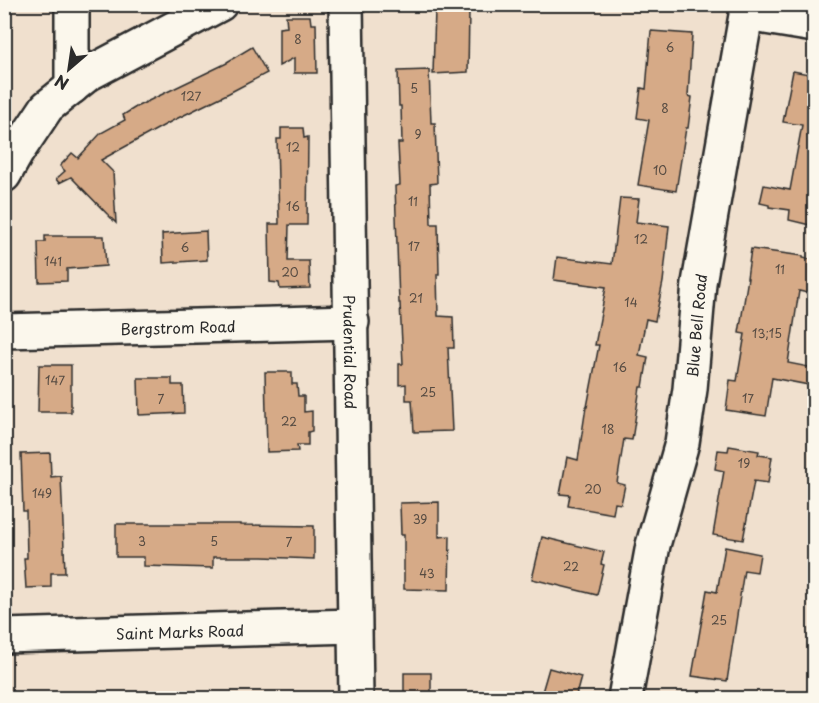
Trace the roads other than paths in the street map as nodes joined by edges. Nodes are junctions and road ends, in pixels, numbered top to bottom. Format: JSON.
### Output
{"nodes":[{"id":1,"x":72,"y":4,"type":"edge"},
{"id":2,"x":220,"y":4,"type":"edge"},
{"id":3,"x":346,"y":4,"type":"edge"},
{"id":4,"x":747,"y":9,"type":"edge"},
{"id":5,"x":814,"y":25,"type":"edge"},
{"id":6,"x":72,"y":87,"type":"junction"},
{"id":7,"x":4,"y":175,"type":"edge"},
{"id":8,"x":351,"y":322,"type":"junction"},
{"id":9,"x":4,"y":331,"type":"edge"},
{"id":10,"x":354,"y":626,"type":"junction"},
{"id":11,"x":4,"y":636,"type":"edge"},
{"id":12,"x":356,"y":699,"type":"edge"},
{"id":13,"x":625,"y":699,"type":"edge"}],
"edges":[{"from":1,"to":6,"type":"street"},
{"from":2,"to":6,"type":"street"},
{"from":3,"to":8,"type":"street","name":"Prudential Road"},
{"from":4,"to":5,"type":"street"},
{"from":4,"to":13,"type":"street","name":"Blue Bell Road"},
{"from":6,"to":7,"type":"street"},
{"from":8,"to":9,"type":"street","name":"Bergstrom Road"},
{"from":8,"to":10,"type":"street","name":"Prudential Road"},
{"from":10,"to":11,"type":"street","name":"Saint Marks Road"},
{"from":10,"to":12,"type":"street","name":"Prudential Road"}]}
